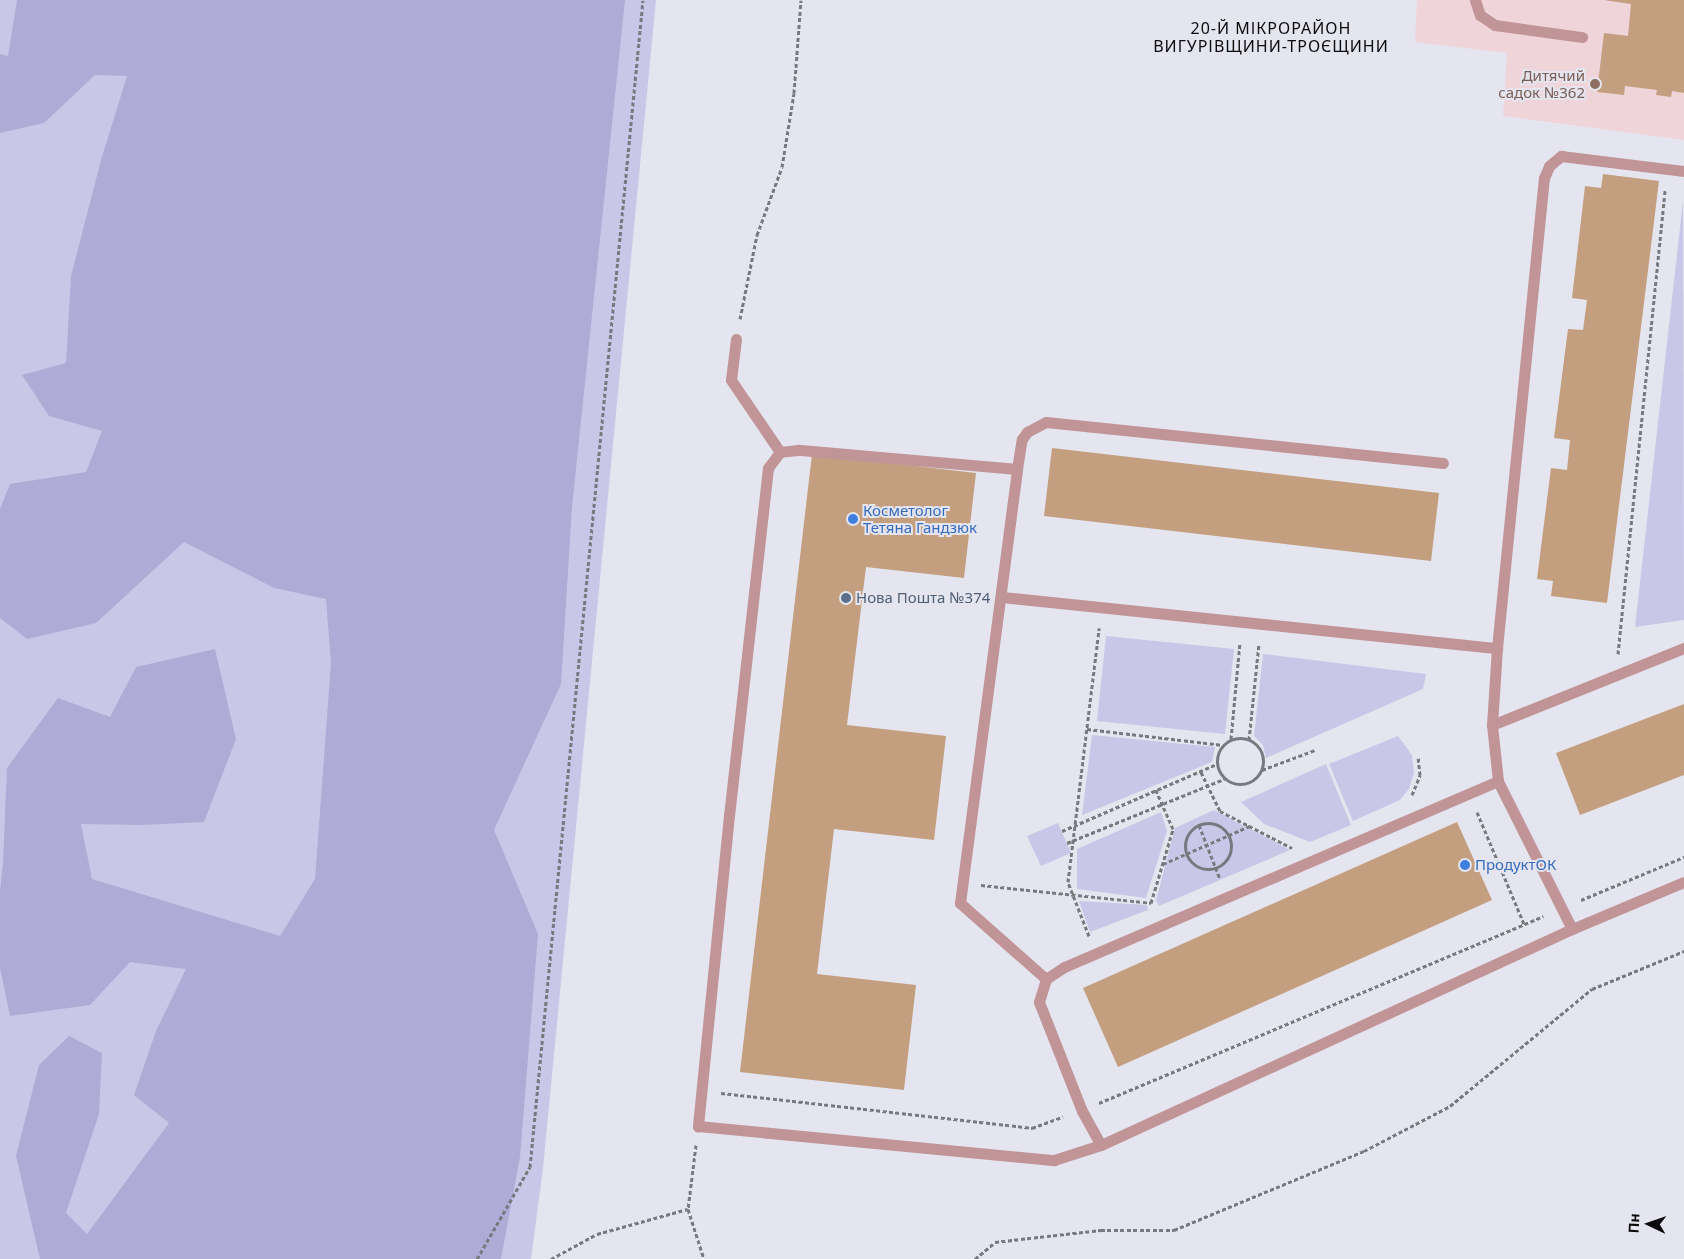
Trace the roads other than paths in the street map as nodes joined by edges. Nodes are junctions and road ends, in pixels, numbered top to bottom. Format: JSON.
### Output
{"nodes":[{"id":1,"x":1475,"y":0,"type":"edge"},
{"id":2,"x":1582,"y":37,"type":"dead end"},
{"id":3,"x":1684,"y":171,"type":"edge"},
{"id":4,"x":736,"y":339,"type":"road end"},
{"id":5,"x":780,"y":452,"type":"junction"},
{"id":6,"x":1443,"y":463,"type":"dead end"},
{"id":7,"x":1017,"y":470,"type":"junction"},
{"id":8,"x":1002,"y":597,"type":"junction"},
{"id":9,"x":1498,"y":648,"type":"junction"},
{"id":10,"x":1684,"y":648,"type":"edge"},
{"id":11,"x":1492,"y":725,"type":"junction"},
{"id":12,"x":1498,"y":781,"type":"junction"},
{"id":13,"x":1684,"y":882,"type":"edge"},
{"id":14,"x":1572,"y":929,"type":"junction"},
{"id":15,"x":1046,"y":980,"type":"junction"},
{"id":16,"x":1102,"y":1145,"type":"junction"}],
"edges":[{"from":1,"to":2,"type":"lane"},
{"from":3,"to":9,"type":"lane"},
{"from":4,"to":5,"type":"lane"},
{"from":5,"to":7,"type":"lane"},
{"from":5,"to":16,"type":"lane"},
{"from":6,"to":7,"type":"lane"},
{"from":7,"to":8,"type":"lane"},
{"from":8,"to":9,"type":"lane"},
{"from":8,"to":15,"type":"lane"},
{"from":9,"to":11,"type":"lane"},
{"from":10,"to":11,"type":"lane"},
{"from":11,"to":12,"type":"lane"},
{"from":12,"to":14,"type":"lane"},
{"from":12,"to":15,"type":"lane"},
{"from":13,"to":14,"type":"lane"},
{"from":14,"to":16,"type":"lane"},
{"from":15,"to":16,"type":"lane"}]}
